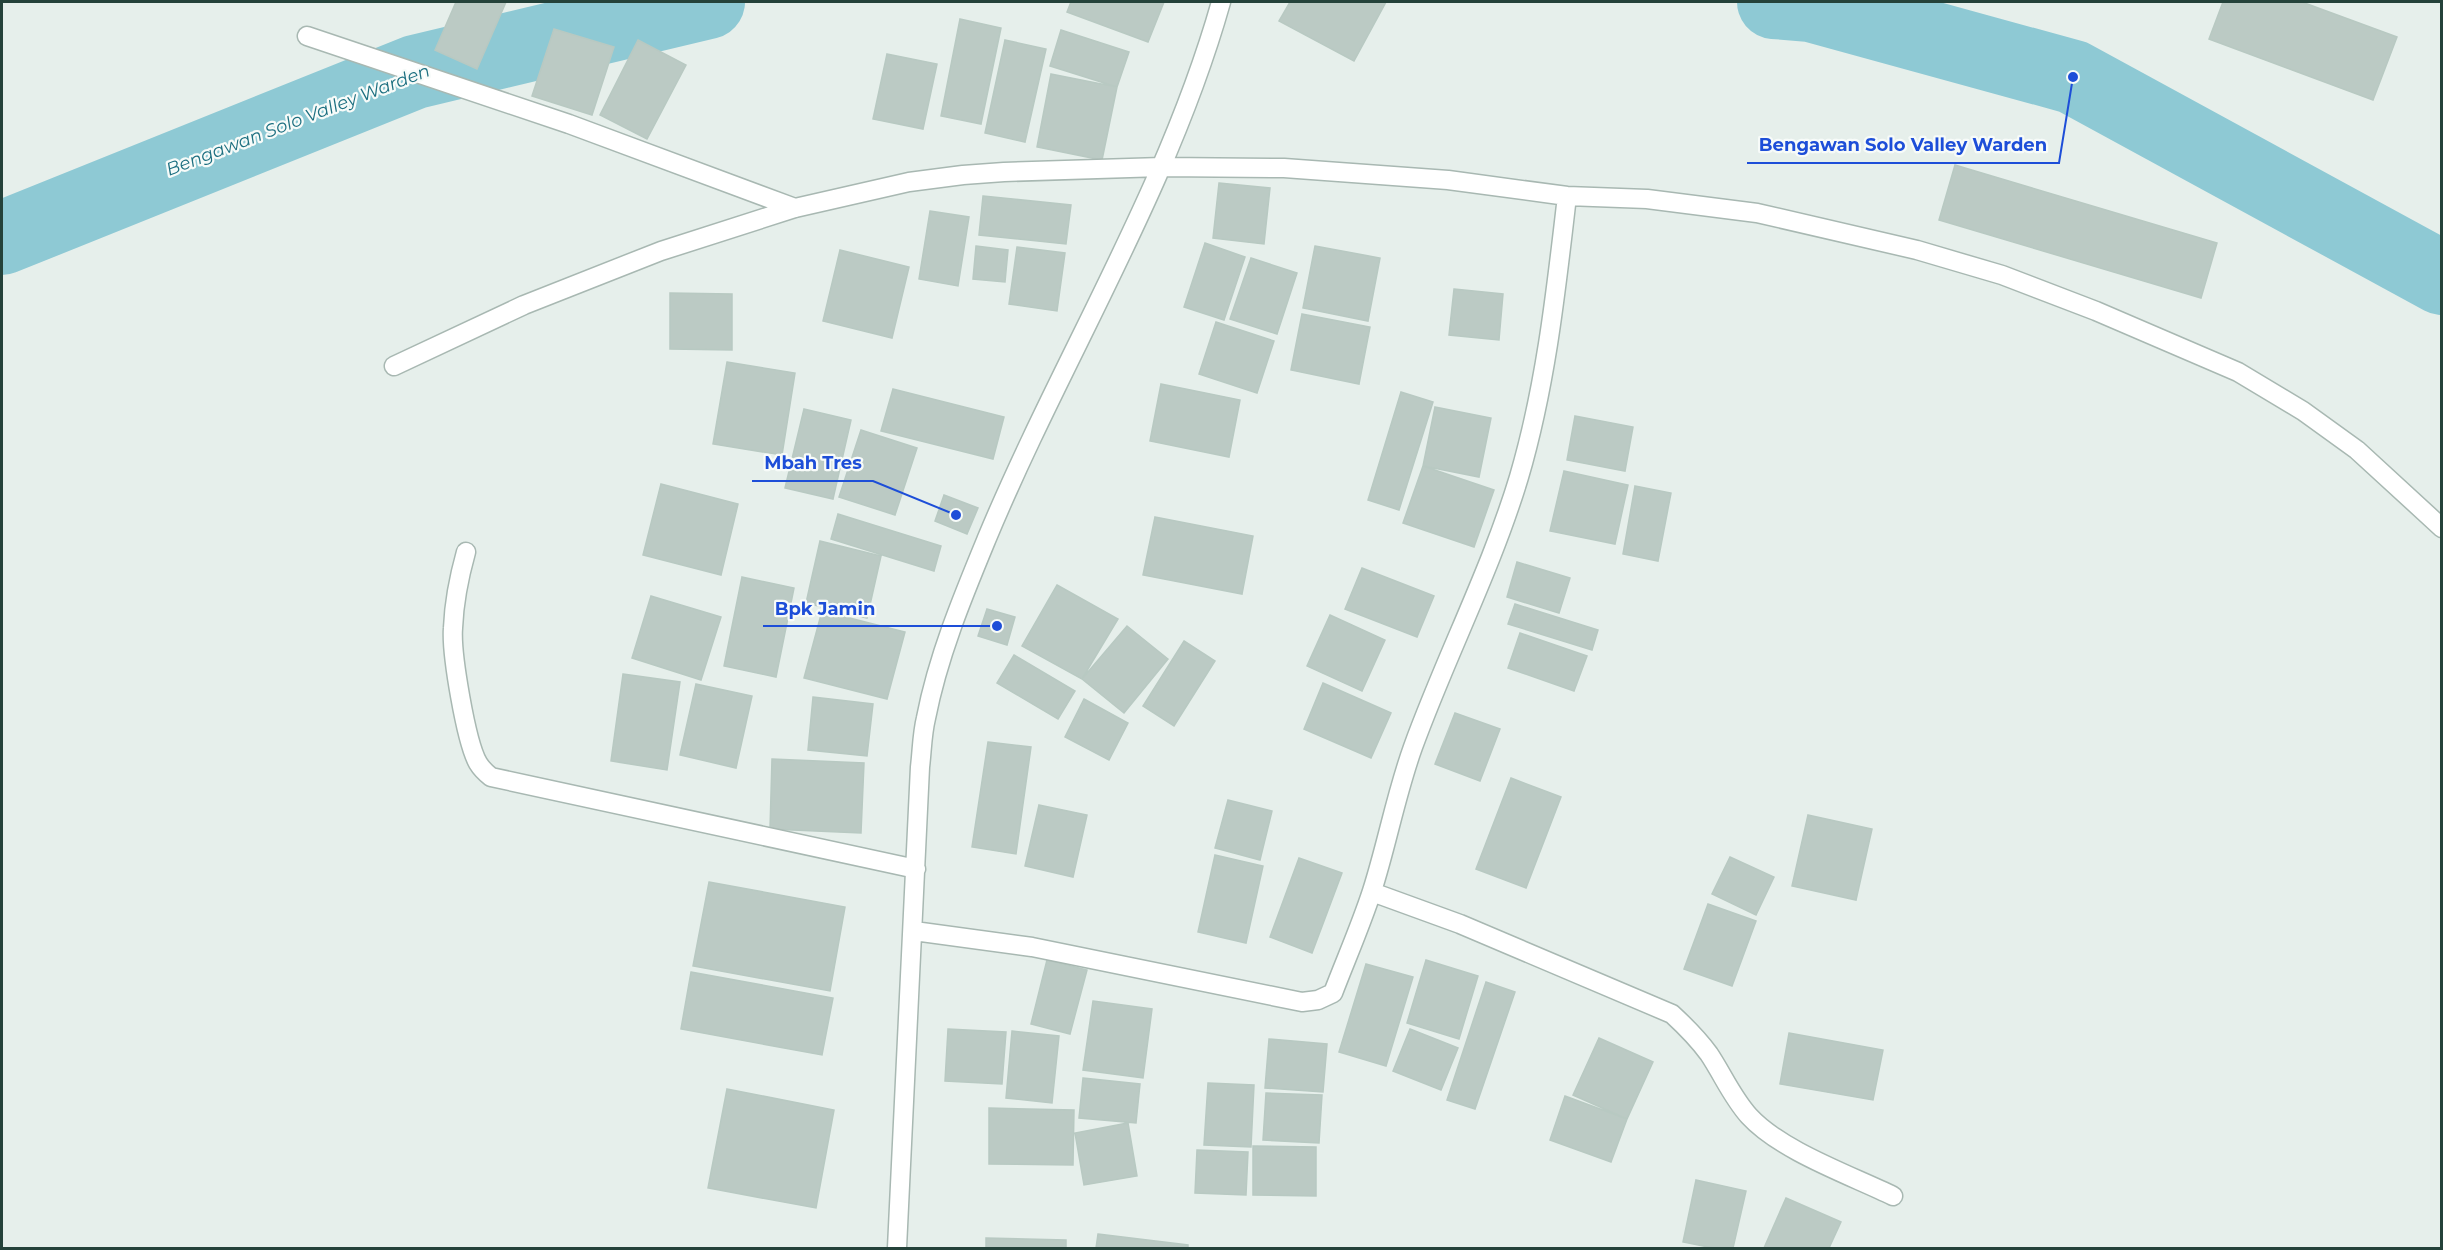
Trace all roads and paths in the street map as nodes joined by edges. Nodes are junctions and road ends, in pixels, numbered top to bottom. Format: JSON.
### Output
{"nodes":[{"id":1,"x":1221,"y":2,"type":"edge"},
{"id":2,"x":307,"y":36,"type":"dead end"},
{"id":3,"x":1162,"y":167,"type":"junction"},
{"id":4,"x":1567,"y":196,"type":"junction"},
{"id":5,"x":795,"y":208,"type":"junction"},
{"id":6,"x":394,"y":366,"type":"dead end"},
{"id":7,"x":2442,"y":528,"type":"edge"},
{"id":8,"x":466,"y":552,"type":"dead end"},
{"id":9,"x":916,"y":869,"type":"junction"},
{"id":10,"x":1372,"y":892,"type":"junction"},
{"id":11,"x":914,"y":931,"type":"junction"},
{"id":12,"x":1893,"y":1196,"type":"dead end"},
{"id":13,"x":897,"y":1248,"type":"edge"}],
"edges":[{"from":1,"to":3,"type":"street"},
{"from":2,"to":5,"type":"street"},
{"from":3,"to":4,"type":"street"},
{"from":3,"to":5,"type":"street"},
{"from":3,"to":9,"type":"street"},
{"from":4,"to":7,"type":"street"},
{"from":4,"to":10,"type":"street"},
{"from":5,"to":6,"type":"street"},
{"from":8,"to":9,"type":"street"},
{"from":9,"to":11,"type":"street"},
{"from":10,"to":11,"type":"street"},
{"from":10,"to":12,"type":"street"},
{"from":11,"to":13,"type":"street"}]}
